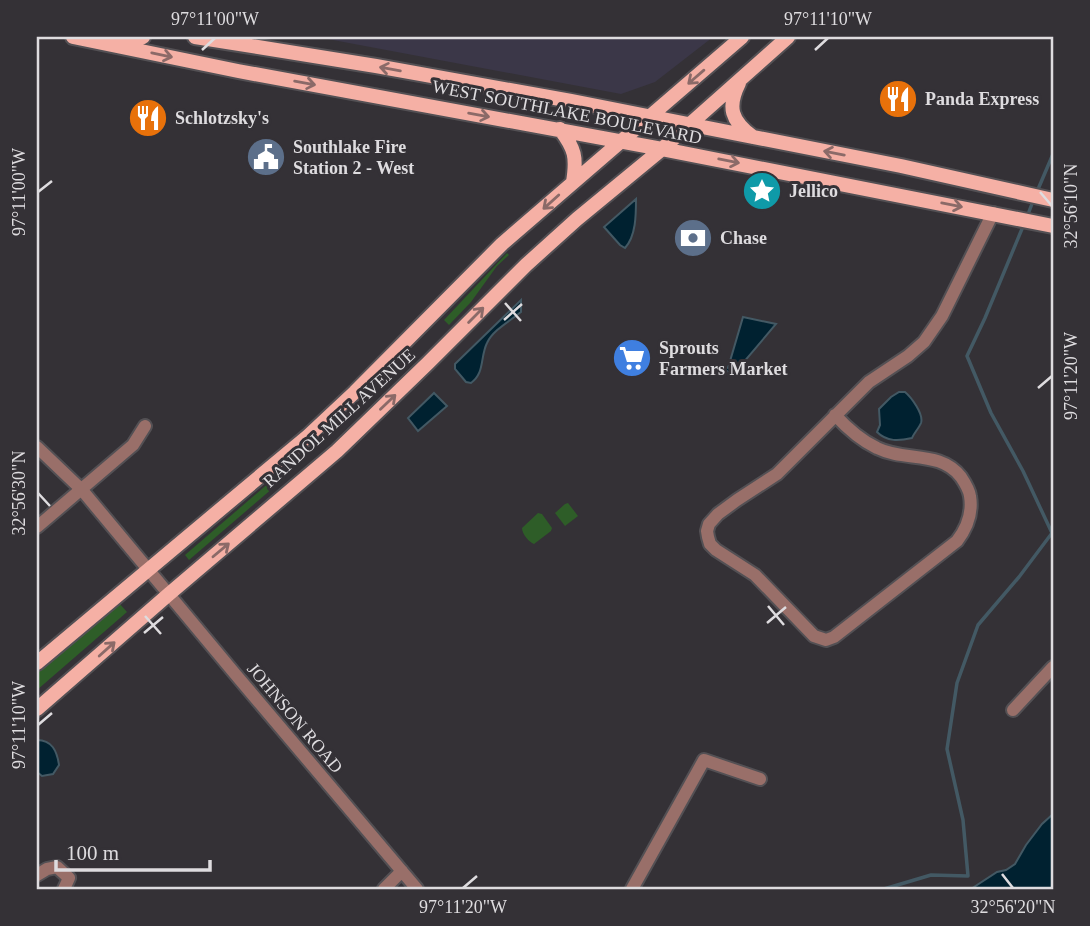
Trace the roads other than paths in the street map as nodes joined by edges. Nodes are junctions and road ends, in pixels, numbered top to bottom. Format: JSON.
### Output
{"nodes":[{"id":1,"x":80,"y":37,"type":"edge"},
{"id":2,"x":122,"y":37,"type":"edge"},
{"id":3,"x":143,"y":37,"type":"edge"},
{"id":4,"x":195,"y":37,"type":"edge"},
{"id":5,"x":742,"y":37,"type":"edge"},
{"id":6,"x":789,"y":37,"type":"edge"},
{"id":7,"x":238,"y":45,"type":"junction"},
{"id":8,"x":238,"y":71,"type":"junction"},
{"id":9,"x":742,"y":77,"type":"junction"},
{"id":10,"x":650,"y":116,"type":"junction"},
{"id":11,"x":688,"y":125,"type":"junction"},
{"id":12,"x":559,"y":129,"type":"junction"},
{"id":13,"x":754,"y":138,"type":"junction"},
{"id":14,"x":621,"y":142,"type":"junction"},
{"id":15,"x":662,"y":149,"type":"junction"},
{"id":16,"x":573,"y":182,"type":"junction"},
{"id":17,"x":1053,"y":200,"type":"edge"},
{"id":18,"x":998,"y":214,"type":"junction"},
{"id":19,"x":1049,"y":224,"type":"edge"},
{"id":20,"x":835,"y":415,"type":"junction"},
{"id":21,"x":145,"y":426,"type":"dead end"},
{"id":22,"x":37,"y":447,"type":"edge"},
{"id":23,"x":82,"y":489,"type":"junction"},
{"id":24,"x":37,"y":527,"type":"edge"},
{"id":25,"x":148,"y":569,"type":"junction"},
{"id":26,"x":169,"y":594,"type":"junction"},
{"id":27,"x":37,"y":663,"type":"edge"},
{"id":28,"x":1053,"y":667,"type":"edge"},
{"id":29,"x":37,"y":709,"type":"edge"},
{"id":30,"x":1013,"y":710,"type":"dead end"},
{"id":31,"x":760,"y":779,"type":"dead end"},
{"id":32,"x":402,"y":871,"type":"junction"},
{"id":33,"x":37,"y":875,"type":"edge"},
{"id":34,"x":64,"y":889,"type":"edge"},
{"id":35,"x":384,"y":889,"type":"edge"},
{"id":36,"x":416,"y":889,"type":"edge"},
{"id":37,"x":632,"y":889,"type":"edge"}],
"edges":[{"from":1,"to":8,"type":"main road","name":"WEST SOUTHLAKE BOULEVARD","one_way":true},
{"from":2,"to":3,"type":"main road"},
{"from":4,"to":7,"type":"main road","name":"WEST SOUTHLAKE BOULEVARD"},
{"from":5,"to":10,"type":"main road","name":"RANDOL MILL AVENUE","one_way":true},
{"from":6,"to":9,"type":"main road","name":"RANDOL MILL AVENUE"},
{"from":7,"to":8,"type":"main road"},
{"from":10,"to":7,"type":"main road","name":"WEST SOUTHLAKE BOULEVARD","one_way":true},
{"from":8,"to":12,"type":"main road","name":"WEST SOUTHLAKE BOULEVARD","one_way":true},
{"from":9,"to":11,"type":"main road","name":"RANDOL MILL AVENUE"},
{"from":9,"to":13,"type":"main road"},
{"from":10,"to":11,"type":"main road","name":"WEST SOUTHLAKE BOULEVARD"},
{"from":10,"to":14,"type":"main road","name":"RANDOL MILL AVENUE"},
{"from":11,"to":13,"type":"main road","name":"WEST SOUTHLAKE BOULEVARD"},
{"from":11,"to":15,"type":"main road","name":"RANDOL MILL AVENUE"},
{"from":12,"to":14,"type":"main road","name":"WEST SOUTHLAKE BOULEVARD"},
{"from":12,"to":16,"type":"main road"},
{"from":17,"to":13,"type":"main road","name":"WEST SOUTHLAKE BOULEVARD","one_way":true},
{"from":14,"to":15,"type":"main road","name":"WEST SOUTHLAKE BOULEVARD"},
{"from":14,"to":16,"type":"main road","name":"RANDOL MILL AVENUE"},
{"from":15,"to":18,"type":"main road","name":"WEST SOUTHLAKE BOULEVARD","one_way":true},
{"from":26,"to":15,"type":"main road","name":"RANDOL MILL AVENUE","one_way":true},
{"from":16,"to":25,"type":"main road","name":"RANDOL MILL AVENUE","one_way":true},
{"from":18,"to":19,"type":"main road","name":"WEST SOUTHLAKE BOULEVARD"},
{"from":18,"to":20,"type":"street"},
{"from":20,"to":20,"type":"street"},
{"from":21,"to":23,"type":"street"},
{"from":22,"to":23,"type":"street","name":"JOHNSON ROAD"},
{"from":23,"to":24,"type":"street"},
{"from":23,"to":25,"type":"street","name":"JOHNSON ROAD"},
{"from":25,"to":26,"type":"street","name":"JOHNSON ROAD"},
{"from":25,"to":27,"type":"main road","name":"RANDOL MILL AVENUE"},
{"from":29,"to":26,"type":"main road","name":"RANDOL MILL AVENUE","one_way":true},
{"from":26,"to":32,"type":"street","name":"JOHNSON ROAD"},
{"from":28,"to":30,"type":"street"},
{"from":31,"to":37,"type":"street"},
{"from":32,"to":35,"type":"street"},
{"from":32,"to":36,"type":"street","name":"JOHNSON ROAD"},
{"from":33,"to":34,"type":"street"}]}
